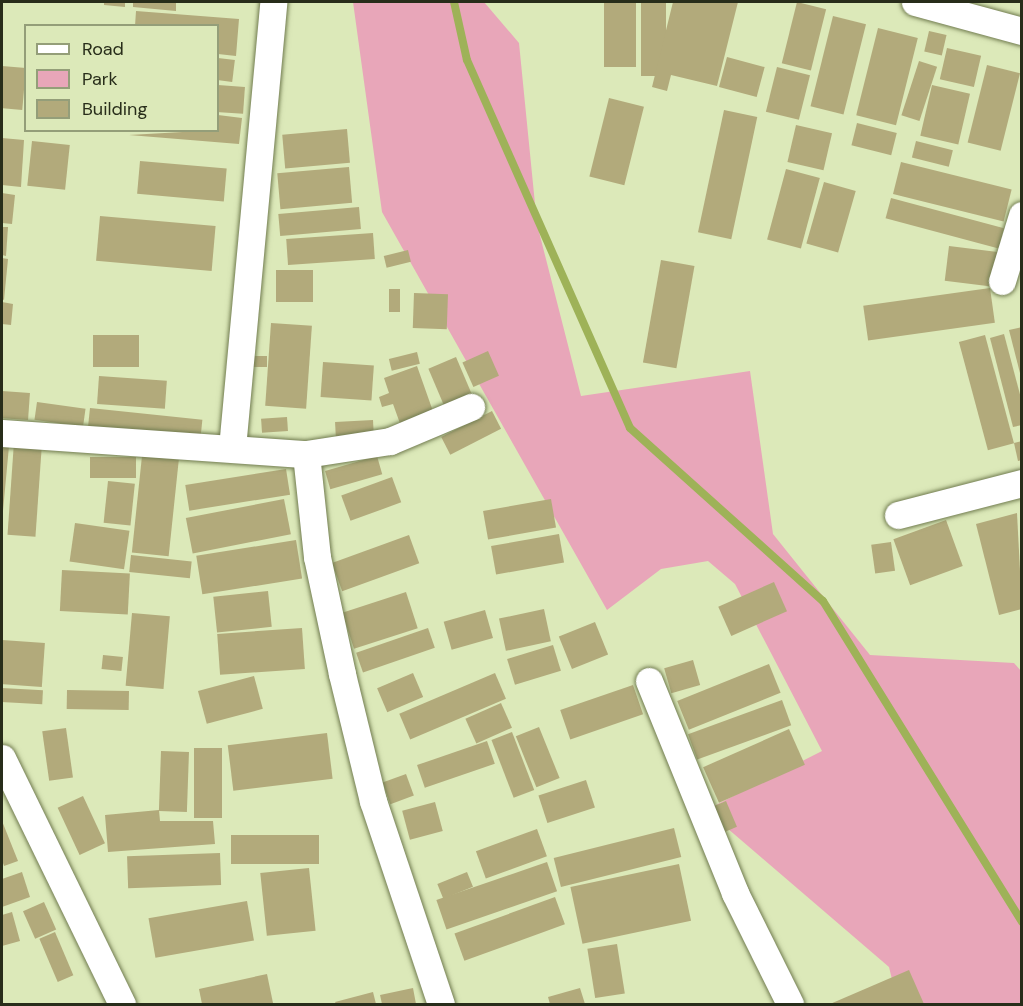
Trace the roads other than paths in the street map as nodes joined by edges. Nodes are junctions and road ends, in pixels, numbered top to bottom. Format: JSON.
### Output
{"nodes":[{"id":1,"x":273,"y":2,"type":"edge"},
{"id":2,"x":915,"y":2,"type":"edge"},
{"id":3,"x":1022,"y":31,"type":"edge"},
{"id":4,"x":1022,"y":215,"type":"edge"},
{"id":5,"x":1002,"y":281,"type":"dead end"},
{"id":6,"x":471,"y":406,"type":"dead end"},
{"id":7,"x":2,"y":433,"type":"edge"},
{"id":8,"x":232,"y":448,"type":"junction"},
{"id":9,"x":306,"y":454,"type":"junction"},
{"id":10,"x":1022,"y":483,"type":"edge"},
{"id":11,"x":898,"y":516,"type":"dead end"},
{"id":12,"x":649,"y":681,"type":"dead end"},
{"id":13,"x":2,"y":758,"type":"edge"},
{"id":14,"x":122,"y":1005,"type":"edge"},
{"id":15,"x":441,"y":1005,"type":"edge"},
{"id":16,"x":790,"y":1005,"type":"edge"}],
"edges":[{"from":1,"to":8,"type":"street"},
{"from":2,"to":3,"type":"street"},
{"from":4,"to":5,"type":"street"},
{"from":6,"to":9,"type":"street"},
{"from":7,"to":8,"type":"street"},
{"from":8,"to":9,"type":"street"},
{"from":9,"to":15,"type":"street"},
{"from":10,"to":11,"type":"street"},
{"from":12,"to":16,"type":"street"},
{"from":13,"to":14,"type":"street"}]}
